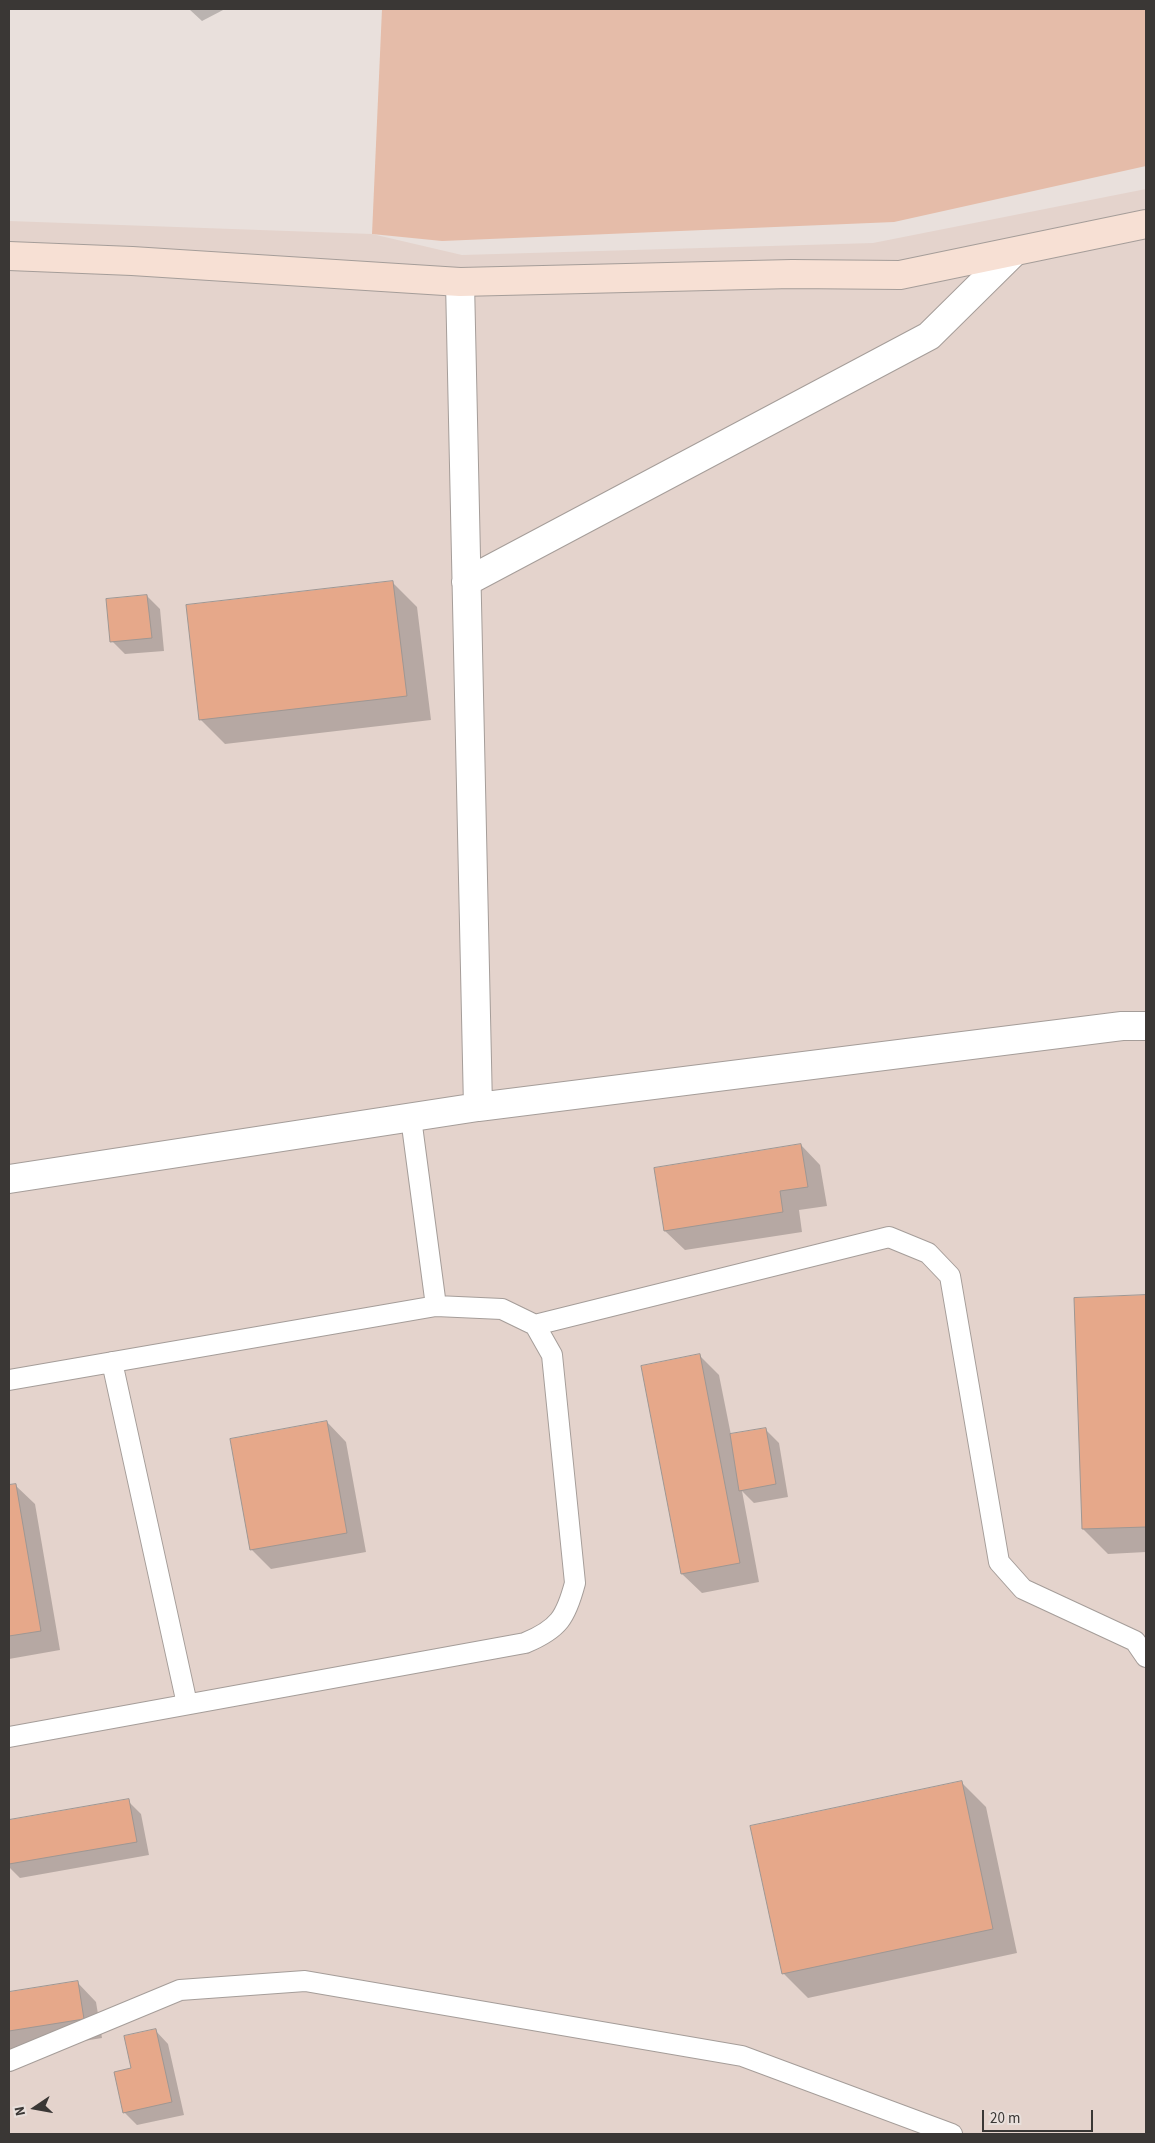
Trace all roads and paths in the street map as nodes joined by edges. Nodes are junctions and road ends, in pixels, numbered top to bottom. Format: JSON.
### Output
{"nodes":[{"id":1,"x":1146,"y":224,"type":"edge"},
{"id":2,"x":1013,"y":252,"type":"junction"},
{"id":3,"x":9,"y":256,"type":"edge"},
{"id":4,"x":460,"y":282,"type":"junction"},
{"id":5,"x":466,"y":582,"type":"junction"},
{"id":6,"x":1146,"y":1026,"type":"edge"},
{"id":7,"x":478,"y":1107,"type":"junction"},
{"id":8,"x":411,"y":1118,"type":"junction"},
{"id":9,"x":9,"y":1179,"type":"edge"},
{"id":10,"x":436,"y":1306,"type":"junction"},
{"id":11,"x":536,"y":1325,"type":"junction"},
{"id":12,"x":112,"y":1362,"type":"junction"},
{"id":13,"x":9,"y":1380,"type":"edge"},
{"id":14,"x":1146,"y":1657,"type":"edge"},
{"id":15,"x":187,"y":1704,"type":"junction"},
{"id":16,"x":9,"y":1736,"type":"edge"},
{"id":17,"x":9,"y":2061,"type":"edge"},
{"id":18,"x":952,"y":2134,"type":"edge"}],
"edges":[{"from":1,"to":2,"type":"street"},
{"from":2,"to":4,"type":"street"},
{"from":2,"to":5,"type":"street"},
{"from":3,"to":4,"type":"street"},
{"from":4,"to":5,"type":"street"},
{"from":5,"to":7,"type":"street"},
{"from":6,"to":7,"type":"street"},
{"from":7,"to":8,"type":"street"},
{"from":8,"to":9,"type":"street"},
{"from":8,"to":10,"type":"lane"},
{"from":10,"to":11,"type":"lane"},
{"from":10,"to":12,"type":"lane"},
{"from":11,"to":14,"type":"lane"},
{"from":11,"to":15,"type":"lane"},
{"from":12,"to":13,"type":"lane"},
{"from":12,"to":15,"type":"lane"},
{"from":15,"to":16,"type":"lane"},
{"from":17,"to":18,"type":"lane"}]}
